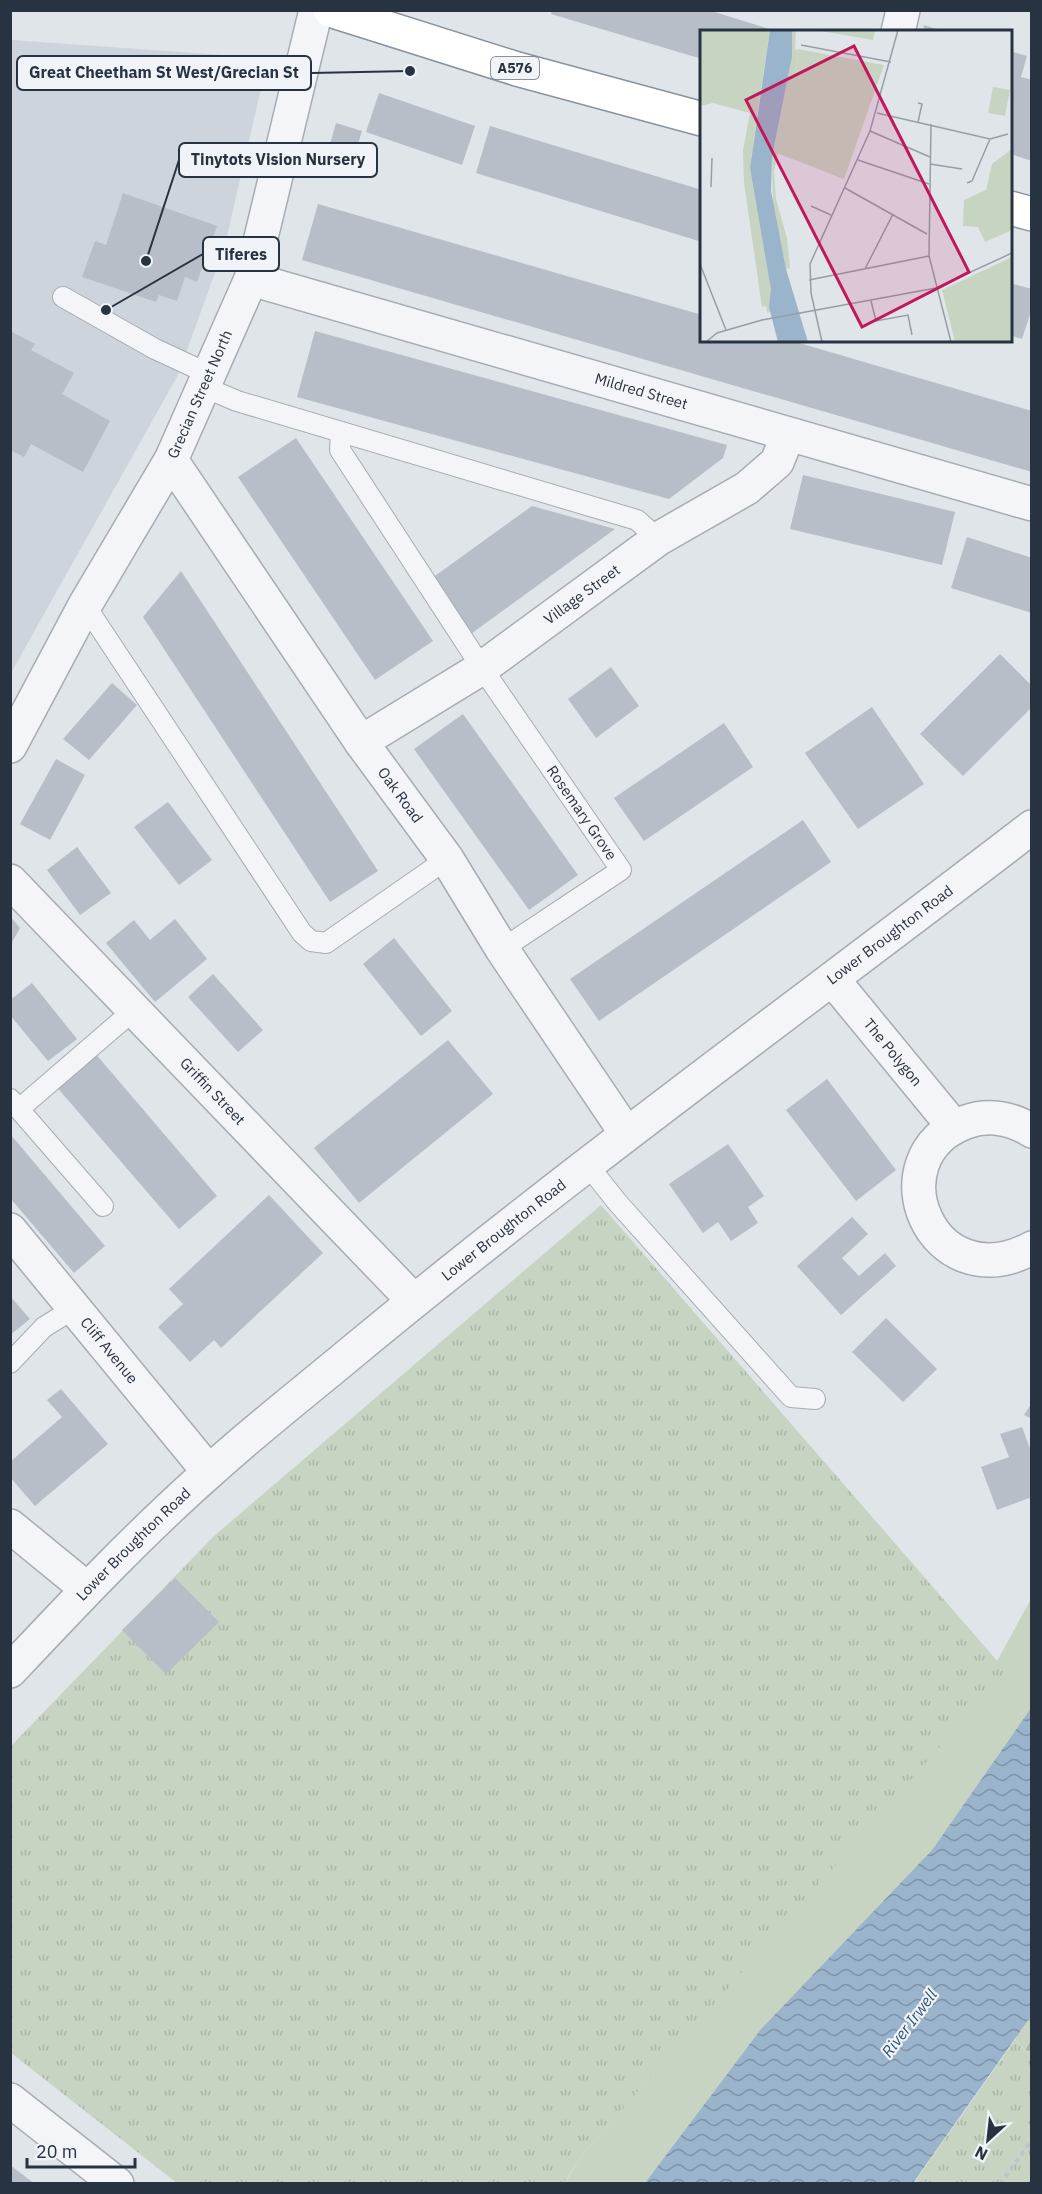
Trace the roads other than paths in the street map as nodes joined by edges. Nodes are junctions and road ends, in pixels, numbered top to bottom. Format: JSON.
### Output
{"nodes":[{"id":1,"x":316,"y":10,"type":"edge"},
{"id":2,"x":330,"y":10,"type":"edge"},
{"id":3,"x":903,"y":10,"type":"edge"},
{"id":4,"x":898,"y":30,"type":"edge"},
{"id":5,"x":700,"y":118,"type":"edge"},
{"id":6,"x":1012,"y":208,"type":"edge"},
{"id":7,"x":1032,"y":214,"type":"edge"},
{"id":8,"x":251,"y":279,"type":"junction"},
{"id":9,"x":63,"y":297,"type":"dead end"},
{"id":10,"x":206,"y":381,"type":"junction"},
{"id":11,"x":341,"y":432,"type":"junction"},
{"id":12,"x":788,"y":435,"type":"junction"},
{"id":13,"x":171,"y":460,"type":"junction"},
{"id":14,"x":1032,"y":504,"type":"edge"},
{"id":15,"x":658,"y":540,"type":"junction"},
{"id":16,"x":85,"y":604,"type":"junction"},
{"id":17,"x":482,"y":668,"type":"junction"},
{"id":18,"x":361,"y":742,"type":"junction"},
{"id":19,"x":10,"y":746,"type":"edge"},
{"id":20,"x":1032,"y":827,"type":"edge"},
{"id":21,"x":447,"y":859,"type":"junction"},
{"id":22,"x":10,"y":881,"type":"edge"},
{"id":23,"x":502,"y":949,"type":"junction"},
{"id":24,"x":834,"y":980,"type":"junction"},
{"id":25,"x":134,"y":1010,"type":"junction"},
{"id":26,"x":15,"y":1104,"type":"edge"},
{"id":27,"x":954,"y":1127,"type":"junction"},
{"id":28,"x":1032,"y":1131,"type":"edge"},
{"id":29,"x":626,"y":1133,"type":"junction"},
{"id":30,"x":587,"y":1164,"type":"junction"},
{"id":31,"x":103,"y":1206,"type":"dead end"},
{"id":32,"x":10,"y":1230,"type":"edge"},
{"id":33,"x":1032,"y":1248,"type":"edge"},
{"id":34,"x":414,"y":1301,"type":"junction"},
{"id":35,"x":75,"y":1308,"type":"junction"},
{"id":36,"x":10,"y":1363,"type":"edge"},
{"id":37,"x":815,"y":1399,"type":"dead end"},
{"id":38,"x":209,"y":1472,"type":"junction"},
{"id":39,"x":10,"y":1526,"type":"edge"},
{"id":40,"x":87,"y":1589,"type":"junction"},
{"id":41,"x":10,"y":1671,"type":"edge"},
{"id":42,"x":10,"y":2100,"type":"edge"},
{"id":43,"x":117,"y":2184,"type":"edge"}],
"edges":[{"from":1,"to":8,"type":"street","name":"Grecian Street North"},
{"from":2,"to":5,"type":"highway","number":"A576"},
{"from":3,"to":4,"type":"street"},
{"from":6,"to":7,"type":"highway"},
{"from":8,"to":10,"type":"street","name":"Grecian Street North"},
{"from":8,"to":12,"type":"street","name":"Mildred Street"},
{"from":9,"to":10,"type":"lane"},
{"from":10,"to":11,"type":"lane"},
{"from":10,"to":13,"type":"street","name":"Grecian Street North"},
{"from":11,"to":15,"type":"lane"},
{"from":11,"to":17,"type":"lane"},
{"from":12,"to":14,"type":"street","name":"Mildred Street"},
{"from":12,"to":15,"type":"street","name":"Village Street"},
{"from":13,"to":16,"type":"street","name":"Grecian Street North"},
{"from":13,"to":18,"type":"street","name":"Oak Road"},
{"from":15,"to":17,"type":"street","name":"Village Street"},
{"from":16,"to":19,"type":"street","name":"Grecian Street North"},
{"from":16,"to":21,"type":"lane"},
{"from":17,"to":18,"type":"street","name":"Village Street"},
{"from":17,"to":23,"type":"lane","name":"Rosemary Grove"},
{"from":18,"to":21,"type":"street","name":"Oak Road"},
{"from":20,"to":24,"type":"street","name":"Lower Broughton Road"},
{"from":21,"to":23,"type":"street","name":"Oak Road"},
{"from":22,"to":25,"type":"street","name":"Griffin Street"},
{"from":23,"to":29,"type":"street","name":"Oak Road"},
{"from":24,"to":27,"type":"street","name":"The Polygon"},
{"from":24,"to":29,"type":"street","name":"Lower Broughton Road"},
{"from":25,"to":26,"type":"lane"},
{"from":25,"to":34,"type":"street","name":"Griffin Street"},
{"from":26,"to":31,"type":"lane"},
{"from":27,"to":28,"type":"street"},
{"from":27,"to":33,"type":"street"},
{"from":29,"to":30,"type":"street","name":"Lower Broughton Road"},
{"from":30,"to":34,"type":"street","name":"Lower Broughton Road"},
{"from":30,"to":37,"type":"lane"},
{"from":32,"to":35,"type":"street","name":"Cliff Avenue"},
{"from":34,"to":38,"type":"street","name":"Lower Broughton Road"},
{"from":35,"to":36,"type":"lane"},
{"from":35,"to":38,"type":"street","name":"Cliff Avenue"},
{"from":38,"to":40,"type":"street","name":"Lower Broughton Road"},
{"from":39,"to":40,"type":"street"},
{"from":40,"to":41,"type":"street","name":"Lower Broughton Road"},
{"from":42,"to":43,"type":"street"}]}
